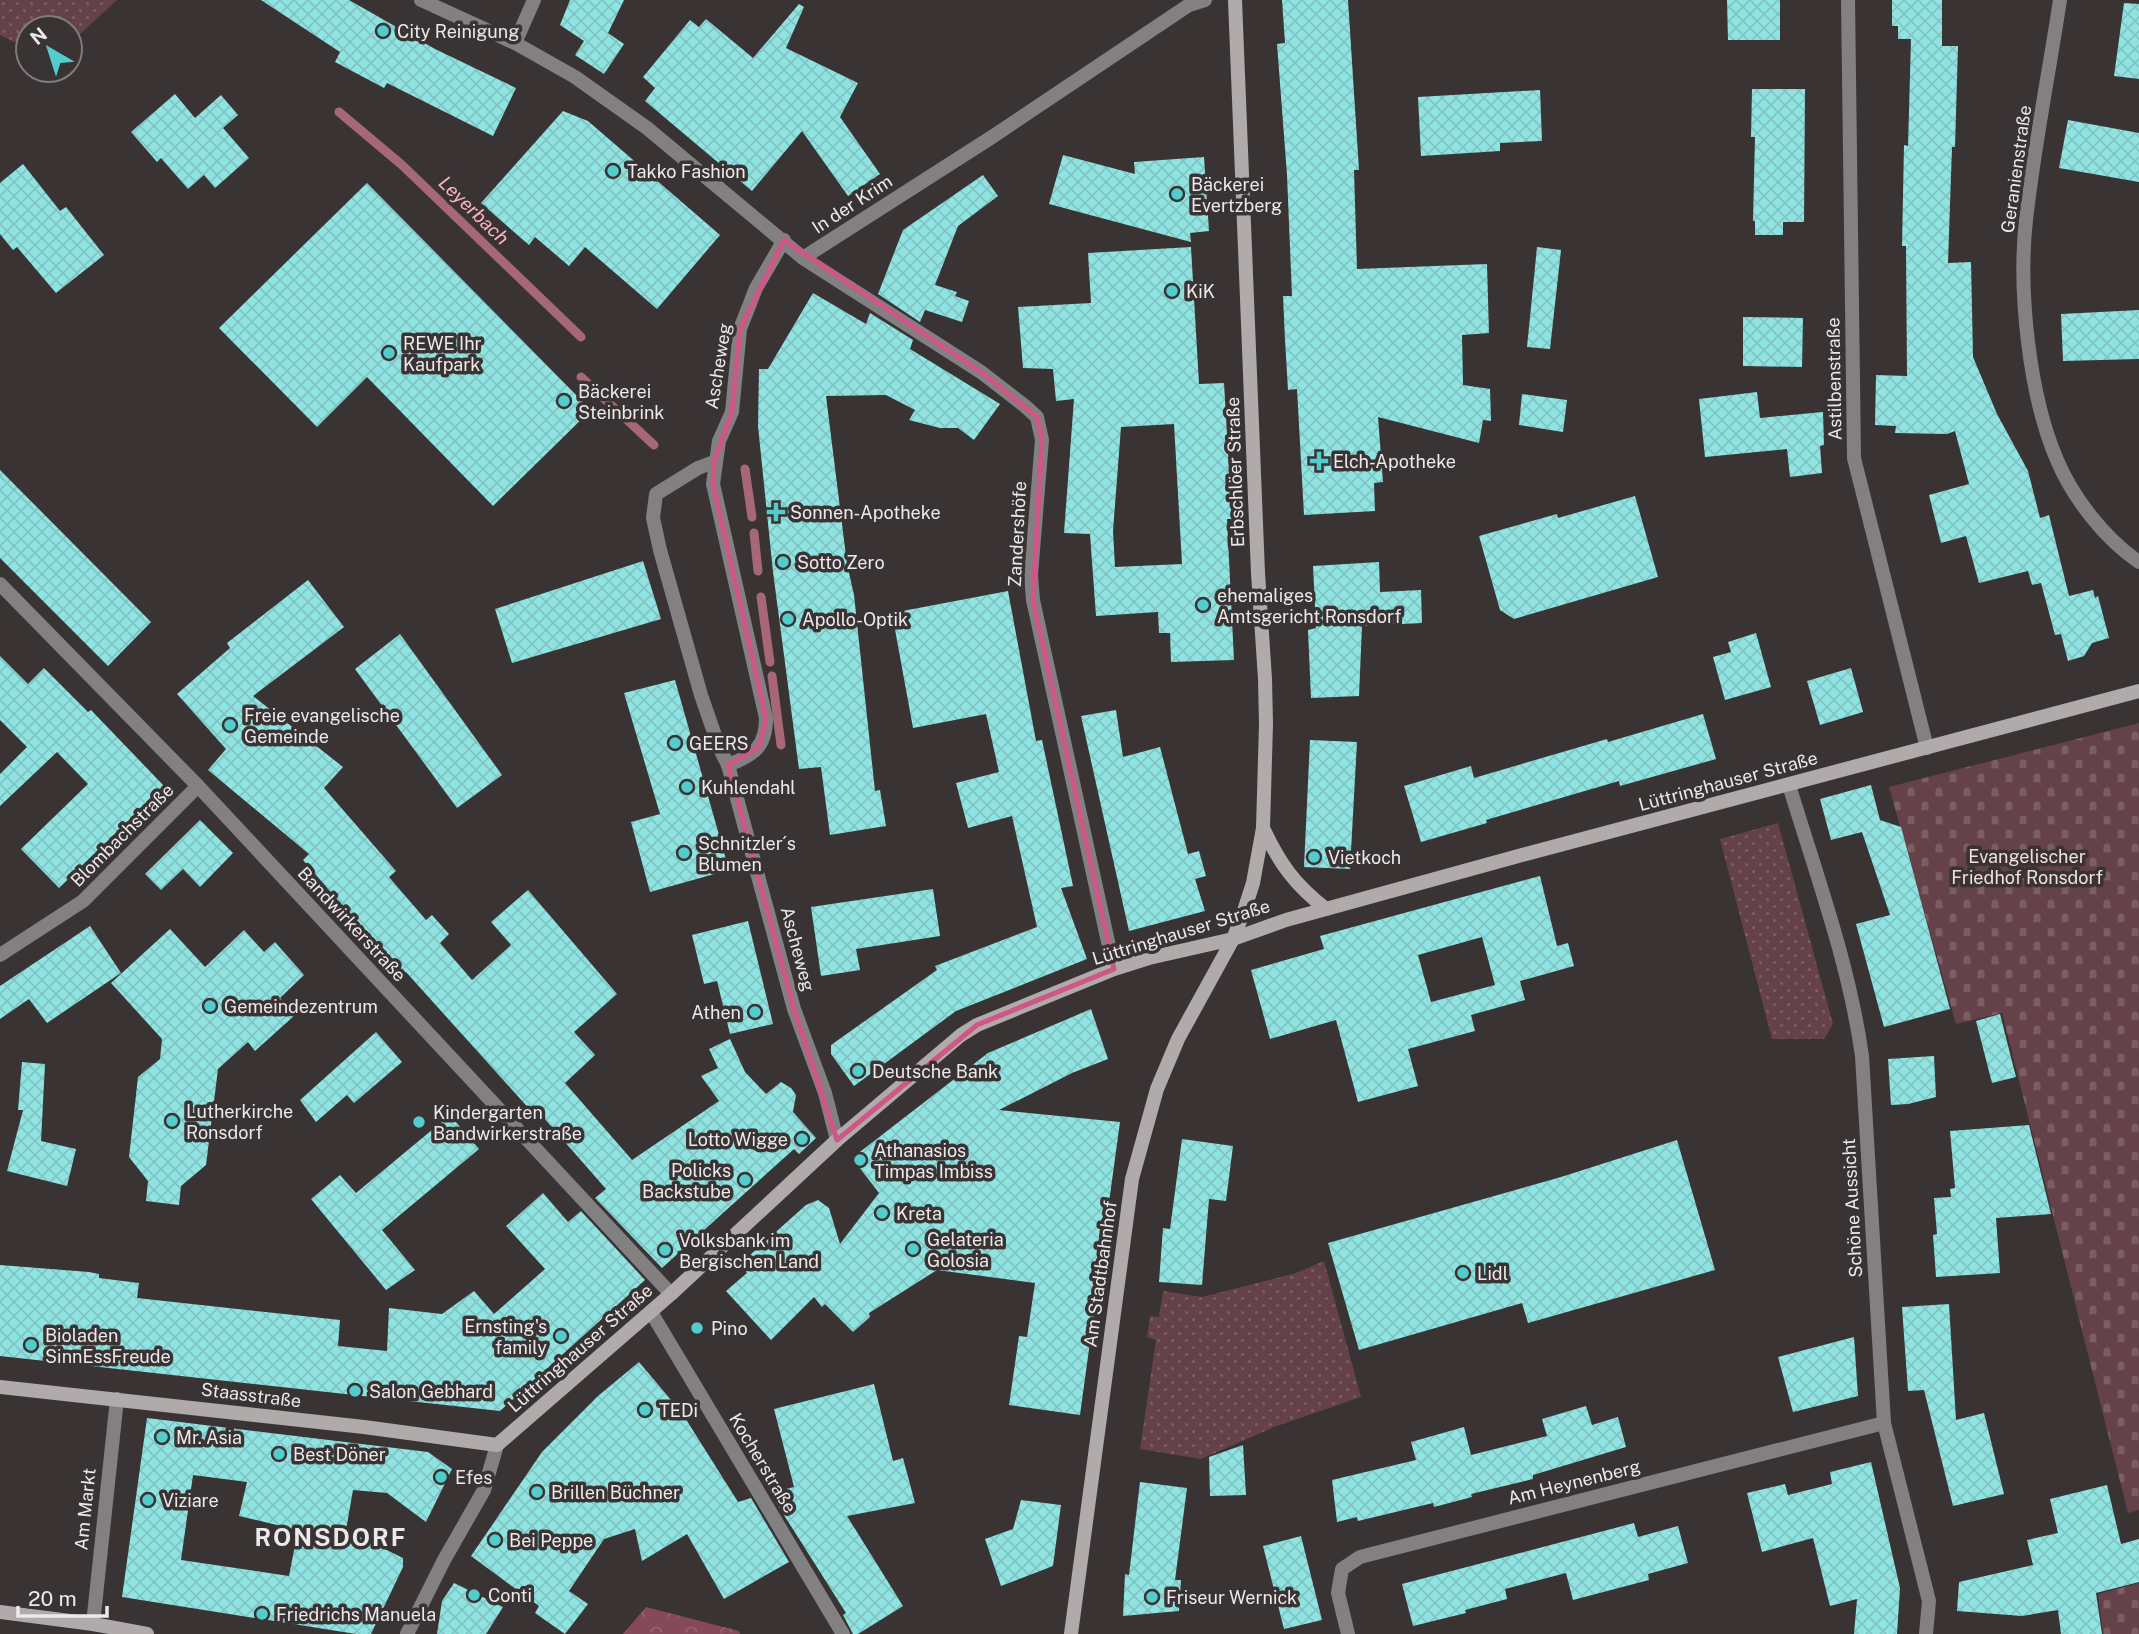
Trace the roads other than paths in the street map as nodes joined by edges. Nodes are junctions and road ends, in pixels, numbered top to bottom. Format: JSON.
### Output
{"nodes":[{"id":1,"x":421,"y":0,"type":"edge"},
{"id":2,"x":534,"y":0,"type":"edge"},
{"id":3,"x":1205,"y":0,"type":"edge"},
{"id":4,"x":1235,"y":0,"type":"edge"},
{"id":5,"x":1848,"y":0,"type":"edge"},
{"id":6,"x":2060,"y":0,"type":"edge"},
{"id":7,"x":515,"y":43,"type":"junction"},
{"id":8,"x":783,"y":240,"type":"junction"},
{"id":9,"x":803,"y":258,"type":"junction"},
{"id":10,"x":714,"y":462,"type":"junction"},
{"id":11,"x":2139,"y":562,"type":"edge"},
{"id":12,"x":0,"y":584,"type":"edge"},
{"id":13,"x":2139,"y":691,"type":"edge"},
{"id":14,"x":1927,"y":748,"type":"junction"},
{"id":15,"x":728,"y":765,"type":"junction"},
{"id":16,"x":1789,"y":785,"type":"junction"},
{"id":17,"x":198,"y":786,"type":"junction"},
{"id":18,"x":1263,"y":828,"type":"junction"},
{"id":19,"x":1326,"y":909,"type":"junction"},
{"id":20,"x":1233,"y":939,"type":"junction"},
{"id":21,"x":0,"y":956,"type":"edge"},
{"id":22,"x":1114,"y":969,"type":"junction"},
{"id":23,"x":837,"y":1140,"type":"junction"},
{"id":24,"x":671,"y":1294,"type":"junction"},
{"id":25,"x":651,"y":1312,"type":"junction"},
{"id":26,"x":0,"y":1387,"type":"edge"},
{"id":27,"x":117,"y":1399,"type":"junction"},
{"id":28,"x":1884,"y":1423,"type":"junction"},
{"id":29,"x":497,"y":1445,"type":"junction"},
{"id":30,"x":0,"y":1612,"type":"edge"},
{"id":31,"x":93,"y":1623,"type":"junction"},
{"id":32,"x":147,"y":1634,"type":"edge"},
{"id":33,"x":407,"y":1634,"type":"edge"},
{"id":34,"x":843,"y":1634,"type":"edge"},
{"id":35,"x":1071,"y":1634,"type":"edge"},
{"id":36,"x":1348,"y":1634,"type":"edge"},
{"id":37,"x":1926,"y":1634,"type":"edge"}],
"edges":[{"from":1,"to":7,"type":"street","name":"In der Krim"},
{"from":2,"to":7,"type":"street"},
{"from":3,"to":9,"type":"street","name":"In der Krim"},
{"from":4,"to":18,"type":"main road","name":"Erbschlöer Straße"},
{"from":5,"to":14,"type":"street","name":"Astilbenstraße"},
{"from":6,"to":11,"type":"street","name":"Geranienstraße"},
{"from":7,"to":8,"type":"street","name":"In der Krim"},
{"from":8,"to":9,"type":"street","name":"In der Krim"},
{"from":8,"to":10,"type":"street","name":"Ascheweg"},
{"from":9,"to":22,"type":"street","name":"Zandershöfe"},
{"from":10,"to":15,"type":"street","name":"Ascheweg"},
{"from":10,"to":15,"type":"street","name":"Ascheweg"},
{"from":12,"to":17,"type":"street","name":"Bandwirkerstraße"},
{"from":13,"to":14,"type":"main road","name":"Lüttringhauser Straße"},
{"from":14,"to":16,"type":"main road","name":"Lüttringhauser Straße"},
{"from":15,"to":23,"type":"street","name":"Ascheweg"},
{"from":16,"to":19,"type":"main road","name":"Lüttringhauser Straße"},
{"from":16,"to":28,"type":"street","name":"Schöne Aussicht"},
{"from":17,"to":21,"type":"street","name":"Blombachstraße"},
{"from":17,"to":24,"type":"street","name":"Bandwirkerstraße"},
{"from":18,"to":19,"type":"main road"},
{"from":18,"to":20,"type":"main road","name":"Erbschlöer Straße"},
{"from":19,"to":20,"type":"main road","name":"Lüttringhauser Straße"},
{"from":20,"to":22,"type":"main road","name":"Lüttringhauser Straße"},
{"from":20,"to":35,"type":"main road","name":"Am Stadtbahnhof"},
{"from":22,"to":23,"type":"main road","name":"Lüttringhauser Straße"},
{"from":23,"to":24,"type":"main road","name":"Lüttringhauser Straße"},
{"from":24,"to":25,"type":"main road","name":"Lüttringhauser Straße"},
{"from":25,"to":29,"type":"main road","name":"Lüttringhauser Straße"},
{"from":25,"to":34,"type":"street","name":"Kocherstraße"},
{"from":26,"to":27,"type":"main road","name":"Staasstraße"},
{"from":27,"to":29,"type":"main road","name":"Staasstraße"},
{"from":27,"to":31,"type":"street","name":"Am Markt"},
{"from":28,"to":36,"type":"street","name":"Am Heynenberg"},
{"from":28,"to":37,"type":"street","name":"Schöne Aussicht"},
{"from":29,"to":33,"type":"street"},
{"from":30,"to":31,"type":"main road"},
{"from":31,"to":32,"type":"main road"}]}
